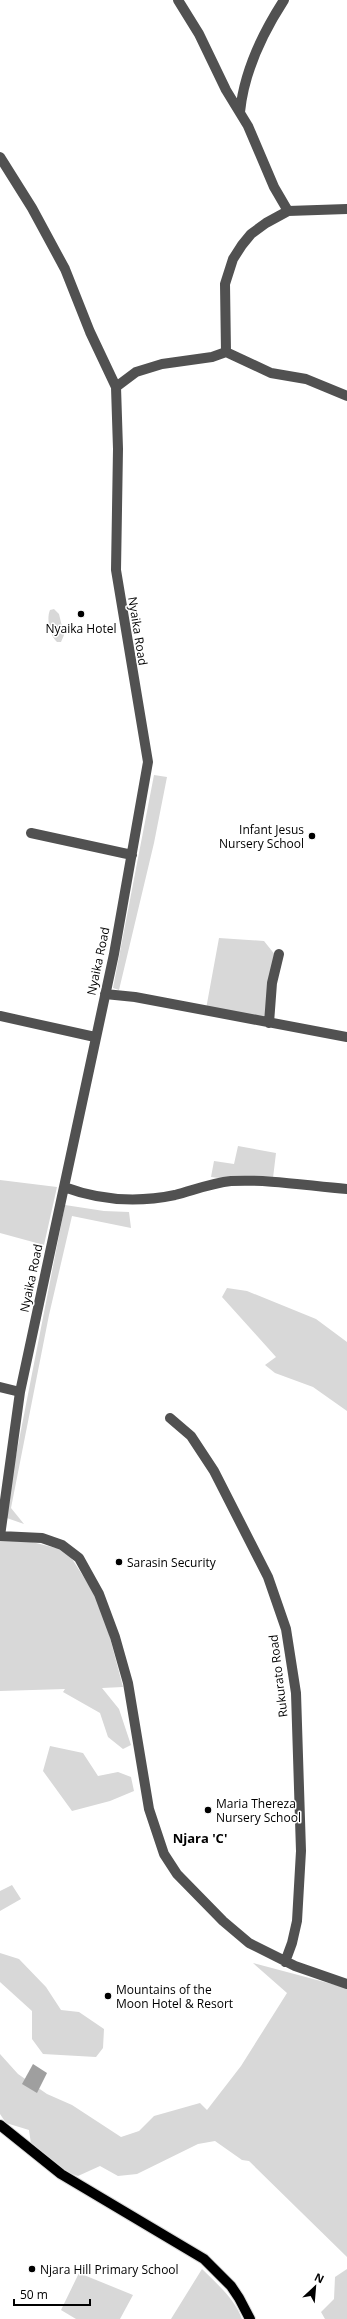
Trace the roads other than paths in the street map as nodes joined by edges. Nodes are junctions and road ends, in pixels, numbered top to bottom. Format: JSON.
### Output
{"nodes":[{"id":1,"x":178,"y":0,"type":"edge"},
{"id":2,"x":284,"y":0,"type":"edge"},
{"id":3,"x":240,"y":112,"type":"junction"},
{"id":4,"x":0,"y":157,"type":"edge"},
{"id":5,"x":347,"y":208,"type":"edge"},
{"id":6,"x":288,"y":211,"type":"junction"},
{"id":7,"x":226,"y":352,"type":"junction"},
{"id":8,"x":116,"y":387,"type":"junction"},
{"id":9,"x":347,"y":396,"type":"edge"},
{"id":10,"x":31,"y":833,"type":"dead end"},
{"id":11,"x":132,"y":855,"type":"junction"},
{"id":12,"x":279,"y":954,"type":"dead end"},
{"id":13,"x":105,"y":994,"type":"junction"},
{"id":14,"x":0,"y":1016,"type":"edge"},
{"id":15,"x":269,"y":1023,"type":"junction"},
{"id":16,"x":95,"y":1037,"type":"junction"},
{"id":17,"x":347,"y":1037,"type":"edge"},
{"id":18,"x":64,"y":1187,"type":"junction"},
{"id":19,"x":347,"y":1189,"type":"edge"},
{"id":20,"x":0,"y":1387,"type":"edge"},
{"id":21,"x":20,"y":1392,"type":"junction"},
{"id":22,"x":170,"y":1418,"type":"dead end"},
{"id":23,"x":0,"y":1536,"type":"edge"},
{"id":24,"x":285,"y":1962,"type":"junction"},
{"id":25,"x":347,"y":1984,"type":"edge"},
{"id":26,"x":0,"y":2125,"type":"edge"},
{"id":27,"x":250,"y":2319,"type":"edge"}],
"edges":[{"from":1,"to":3,"type":"street"},
{"from":2,"to":3,"type":"street"},
{"from":3,"to":6,"type":"street"},
{"from":4,"to":8,"type":"street"},
{"from":5,"to":6,"type":"street"},
{"from":6,"to":7,"type":"street"},
{"from":7,"to":8,"type":"street"},
{"from":7,"to":9,"type":"street"},
{"from":8,"to":11,"type":"street","name":"Nyaika Road"},
{"from":10,"to":11,"type":"street"},
{"from":11,"to":13,"type":"street","name":"Nyaika Road"},
{"from":12,"to":15,"type":"street"},
{"from":13,"to":15,"type":"street"},
{"from":13,"to":16,"type":"street","name":"Nyaika Road"},
{"from":14,"to":16,"type":"street"},
{"from":15,"to":17,"type":"street"},
{"from":16,"to":18,"type":"street","name":"Nyaika Road"},
{"from":18,"to":19,"type":"street"},
{"from":18,"to":21,"type":"street","name":"Nyaika Road"},
{"from":20,"to":21,"type":"street"},
{"from":21,"to":23,"type":"street","name":"Nyaika Road"},
{"from":22,"to":24,"type":"street","name":"Rukurato Road"},
{"from":23,"to":24,"type":"street"},
{"from":24,"to":25,"type":"street"},
{"from":26,"to":27,"type":"main road"}]}
